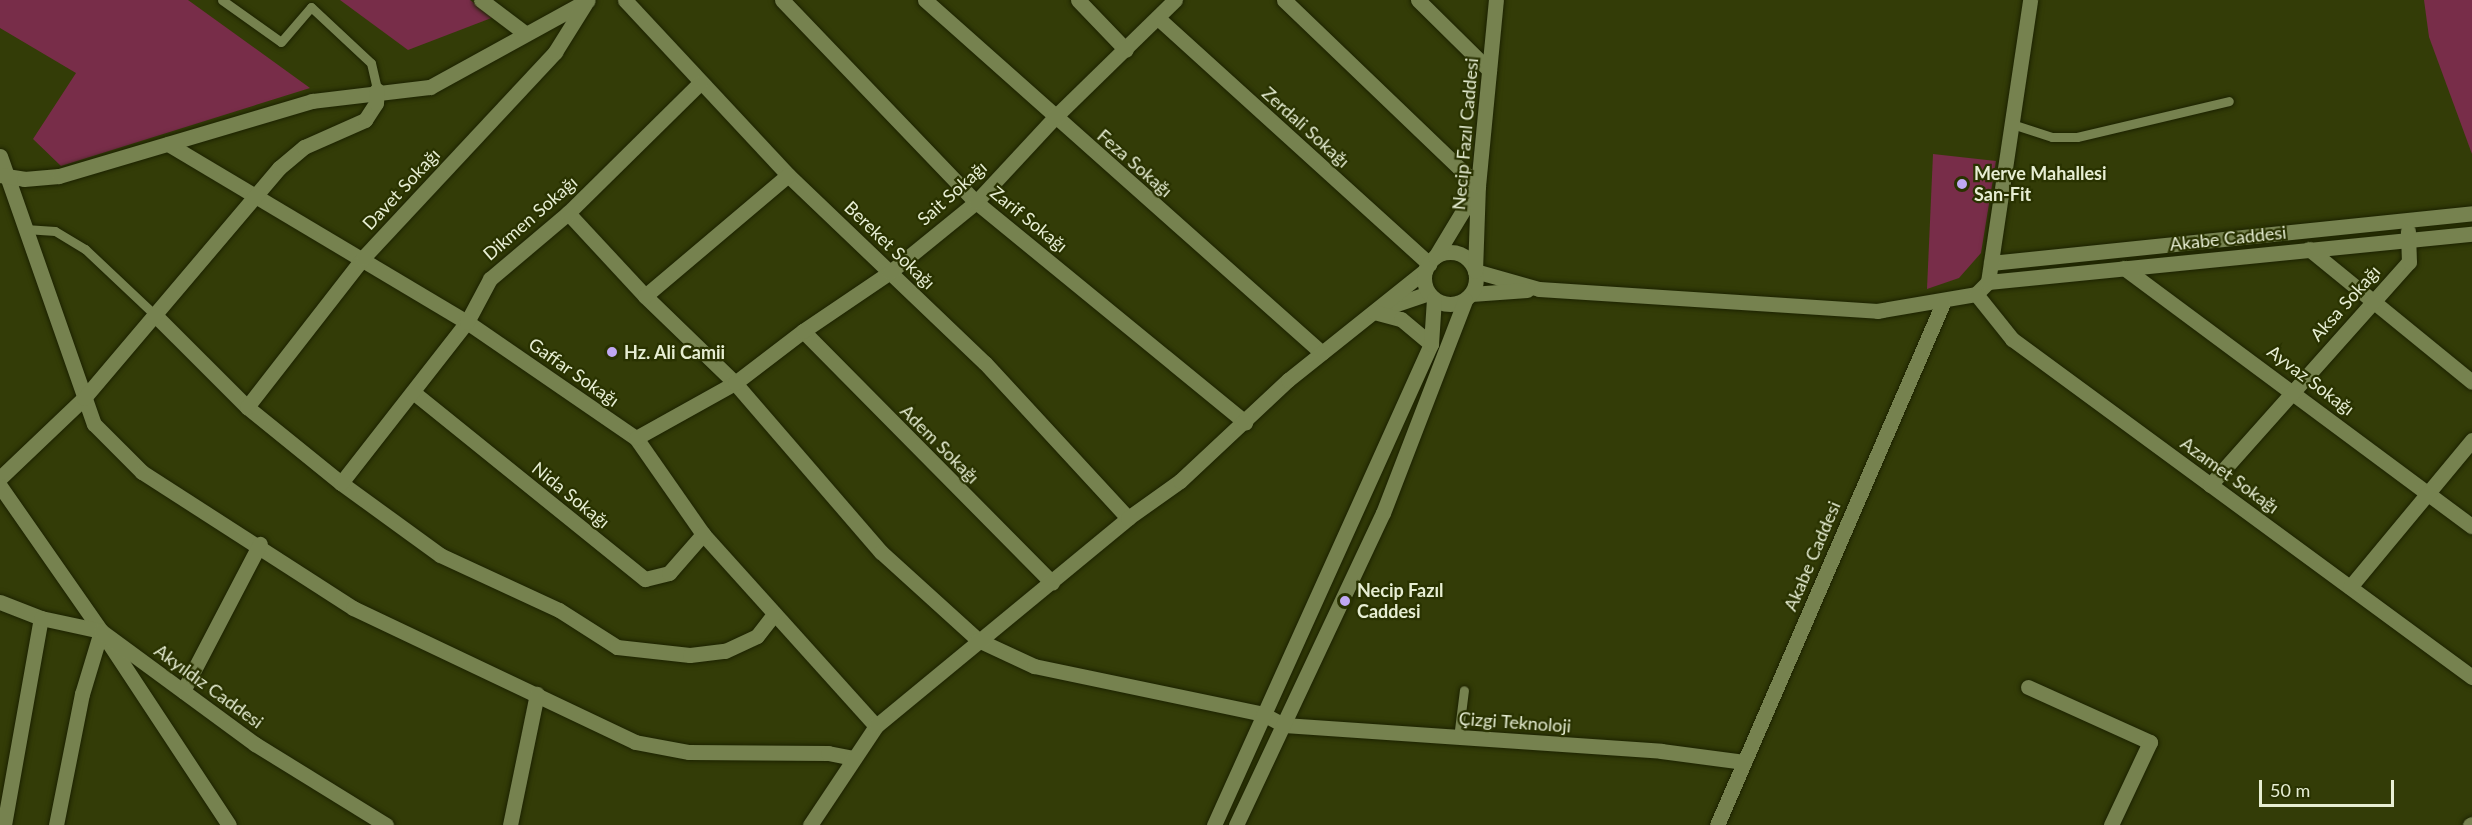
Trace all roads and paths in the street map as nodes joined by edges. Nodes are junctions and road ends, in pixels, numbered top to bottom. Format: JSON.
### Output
{"nodes":[{"id":1,"x":222,"y":0,"type":"edge"},
{"id":2,"x":481,"y":0,"type":"edge"},
{"id":3,"x":587,"y":0,"type":"edge"},
{"id":4,"x":625,"y":0,"type":"edge"},
{"id":5,"x":782,"y":0,"type":"edge"},
{"id":6,"x":925,"y":0,"type":"edge"},
{"id":7,"x":1078,"y":0,"type":"edge"},
{"id":8,"x":1175,"y":0,"type":"edge"},
{"id":9,"x":1284,"y":0,"type":"edge"},
{"id":10,"x":1418,"y":0,"type":"edge"},
{"id":11,"x":1496,"y":0,"type":"edge"},
{"id":12,"x":2030,"y":0,"type":"edge"},
{"id":13,"x":1159,"y":18,"type":"junction"},
{"id":14,"x":526,"y":34,"type":"junction"},
{"id":15,"x":1125,"y":50,"type":"junction"},
{"id":16,"x":1489,"y":70,"type":"junction"},
{"id":17,"x":700,"y":83,"type":"junction"},
{"id":18,"x":377,"y":90,"type":"junction"},
{"id":19,"x":2229,"y":101,"type":"dead end"},
{"id":20,"x":1054,"y":117,"type":"junction"},
{"id":21,"x":2012,"y":124,"type":"junction"},
{"id":22,"x":168,"y":144,"type":"junction"},
{"id":23,"x":0,"y":156,"type":"edge"},
{"id":24,"x":788,"y":175,"type":"junction"},
{"id":25,"x":4,"y":176,"type":"edge"},
{"id":26,"x":1478,"y":186,"type":"junction"},
{"id":27,"x":252,"y":196,"type":"junction"},
{"id":28,"x":976,"y":202,"type":"junction"},
{"id":29,"x":568,"y":213,"type":"junction"},
{"id":30,"x":2472,"y":213,"type":"edge"},
{"id":31,"x":2407,"y":219,"type":"junction"},
{"id":32,"x":25,"y":229,"type":"junction"},
{"id":33,"x":2472,"y":234,"type":"edge"},
{"id":34,"x":2409,"y":239,"type":"junction"},
{"id":35,"x":2308,"y":249,"type":"junction"},
{"id":36,"x":363,"y":258,"type":"junction"},
{"id":37,"x":1991,"y":263,"type":"junction"},
{"id":38,"x":1430,"y":264,"type":"junction"},
{"id":39,"x":2124,"y":268,"type":"junction"},
{"id":40,"x":1475,"y":271,"type":"junction"},
{"id":41,"x":890,"y":272,"type":"junction"},
{"id":42,"x":1988,"y":282,"type":"junction"},
{"id":43,"x":1539,"y":289,"type":"junction"},
{"id":44,"x":1976,"y":294,"type":"junction"},
{"id":45,"x":645,"y":296,"type":"junction"},
{"id":46,"x":1432,"y":296,"type":"junction"},
{"id":47,"x":1468,"y":297,"type":"junction"},
{"id":48,"x":1943,"y":303,"type":"junction"},
{"id":49,"x":2372,"y":304,"type":"junction"},
{"id":50,"x":1374,"y":312,"type":"junction"},
{"id":51,"x":156,"y":316,"type":"junction"},
{"id":52,"x":467,"y":322,"type":"junction"},
{"id":53,"x":803,"y":331,"type":"junction"},
{"id":54,"x":1431,"y":344,"type":"junction"},
{"id":55,"x":1322,"y":353,"type":"junction"},
{"id":56,"x":2472,"y":382,"type":"edge"},
{"id":57,"x":735,"y":383,"type":"junction"},
{"id":58,"x":2292,"y":390,"type":"junction"},
{"id":59,"x":413,"y":392,"type":"junction"},
{"id":60,"x":84,"y":398,"type":"junction"},
{"id":61,"x":247,"y":407,"type":"junction"},
{"id":62,"x":1245,"y":422,"type":"junction"},
{"id":63,"x":636,"y":438,"type":"junction"},
{"id":64,"x":2472,"y":440,"type":"edge"},
{"id":65,"x":0,"y":478,"type":"edge"},
{"id":66,"x":341,"y":483,"type":"junction"},
{"id":67,"x":2210,"y":485,"type":"junction"},
{"id":68,"x":0,"y":486,"type":"edge"},
{"id":69,"x":2427,"y":492,"type":"junction"},
{"id":70,"x":1128,"y":518,"type":"junction"},
{"id":71,"x":2472,"y":526,"type":"edge"},
{"id":72,"x":703,"y":534,"type":"junction"},
{"id":73,"x":260,"y":544,"type":"junction"},
{"id":74,"x":1052,"y":584,"type":"junction"},
{"id":75,"x":2350,"y":587,"type":"junction"},
{"id":76,"x":0,"y":602,"type":"edge"},
{"id":77,"x":774,"y":614,"type":"junction"},
{"id":78,"x":41,"y":618,"type":"junction"},
{"id":79,"x":101,"y":631,"type":"junction"},
{"id":80,"x":978,"y":640,"type":"junction"},
{"id":81,"x":2472,"y":677,"type":"edge"},
{"id":82,"x":2028,"y":687,"type":"dead end"},
{"id":83,"x":1464,"y":690,"type":"dead end"},
{"id":84,"x":183,"y":691,"type":"junction"},
{"id":85,"x":537,"y":694,"type":"junction"},
{"id":86,"x":1263,"y":714,"type":"junction"},
{"id":87,"x":1284,"y":725,"type":"junction"},
{"id":88,"x":876,"y":726,"type":"junction"},
{"id":89,"x":1458,"y":738,"type":"junction"},
{"id":90,"x":853,"y":758,"type":"junction"},
{"id":91,"x":1744,"y":762,"type":"junction"},
{"id":92,"x":217,"y":818,"type":"edge"},
{"id":93,"x":4,"y":825,"type":"edge"},
{"id":94,"x":56,"y":825,"type":"edge"},
{"id":95,"x":228,"y":825,"type":"edge"},
{"id":96,"x":386,"y":825,"type":"edge"},
{"id":97,"x":510,"y":825,"type":"edge"},
{"id":98,"x":810,"y":825,"type":"edge"},
{"id":99,"x":1214,"y":825,"type":"edge"},
{"id":100,"x":1236,"y":825,"type":"edge"},
{"id":101,"x":1717,"y":825,"type":"edge"},
{"id":102,"x":2111,"y":825,"type":"edge"}],
"edges":[{"from":1,"to":18,"type":"lane"},
{"from":2,"to":14,"type":"street"},
{"from":3,"to":14,"type":"street"},
{"from":3,"to":36,"type":"street","name":"Davet Sokağı"},
{"from":4,"to":17,"type":"street","name":"Bereket Sokağı"},
{"from":5,"to":28,"type":"street","name":"Zarif Sokağı"},
{"from":6,"to":20,"type":"street","name":"Feza Sokağı"},
{"from":7,"to":15,"type":"street"},
{"from":8,"to":13,"type":"street","name":"Sait Sokağı"},
{"from":9,"to":26,"type":"street"},
{"from":10,"to":16,"type":"street"},
{"from":11,"to":16,"type":"street","name":"Necip Fazıl Caddesi"},
{"from":12,"to":21,"type":"street"},
{"from":13,"to":15,"type":"street","name":"Sait Sokağı"},
{"from":13,"to":38,"type":"street","name":"Zerdali Sokağı"},
{"from":14,"to":18,"type":"street"},
{"from":15,"to":20,"type":"street","name":"Sait Sokağı"},
{"from":16,"to":26,"type":"street","name":"Necip Fazıl Caddesi"},
{"from":17,"to":24,"type":"street","name":"Bereket Sokağı"},
{"from":17,"to":29,"type":"street","name":"Dikmen Sokağı"},
{"from":18,"to":22,"type":"street"},
{"from":18,"to":27,"type":"street"},
{"from":19,"to":21,"type":"lane"},
{"from":20,"to":28,"type":"street","name":"Sait Sokağı"},
{"from":20,"to":55,"type":"street","name":"Feza Sokağı"},
{"from":21,"to":37,"type":"street"},
{"from":22,"to":25,"type":"street"},
{"from":22,"to":27,"type":"street","name":"Gaffar Sokağı"},
{"from":23,"to":25,"type":"street"},
{"from":24,"to":41,"type":"street","name":"Bereket Sokağı"},
{"from":24,"to":45,"type":"street"},
{"from":25,"to":32,"type":"street"},
{"from":26,"to":38,"type":"street"},
{"from":26,"to":40,"type":"street","name":"Necip Fazıl Caddesi"},
{"from":27,"to":36,"type":"street","name":"Gaffar Sokağı"},
{"from":27,"to":51,"type":"street"},
{"from":28,"to":41,"type":"street","name":"Sait Sokağı"},
{"from":28,"to":62,"type":"street","name":"Zarif Sokağı"},
{"from":29,"to":45,"type":"street"},
{"from":29,"to":52,"type":"street","name":"Dikmen Sokağı"},
{"from":30,"to":31,"type":"street","name":"Akabe Caddesi"},
{"from":31,"to":34,"type":"street","name":"Aksa Sokağı"},
{"from":31,"to":37,"type":"street","name":"Akabe Caddesi"},
{"from":32,"to":51,"type":"lane"},
{"from":32,"to":60,"type":"street"},
{"from":33,"to":34,"type":"street","name":"Akabe Caddesi"},
{"from":34,"to":35,"type":"street","name":"Akabe Caddesi"},
{"from":34,"to":49,"type":"street","name":"Aksa Sokağı"},
{"from":35,"to":39,"type":"street","name":"Akabe Caddesi"},
{"from":35,"to":49,"type":"street"},
{"from":36,"to":52,"type":"street","name":"Gaffar Sokağı"},
{"from":36,"to":61,"type":"street","name":"Davet Sokağı"},
{"from":37,"to":42,"type":"street"},
{"from":38,"to":40,"type":"street"},
{"from":38,"to":46,"type":"street"},
{"from":38,"to":50,"type":"street"},
{"from":39,"to":42,"type":"street","name":"Akabe Caddesi"},
{"from":39,"to":58,"type":"street","name":"Ayvaz Sokağı"},
{"from":40,"to":43,"type":"street"},
{"from":40,"to":47,"type":"street"},
{"from":41,"to":53,"type":"street","name":"Sait Sokağı"},
{"from":41,"to":70,"type":"street","name":"Bereket Sokağı"},
{"from":42,"to":44,"type":"street"},
{"from":43,"to":47,"type":"street"},
{"from":43,"to":48,"type":"street"},
{"from":44,"to":48,"type":"street"},
{"from":44,"to":67,"type":"street","name":"Azamet Sokağı"},
{"from":45,"to":57,"type":"street"},
{"from":46,"to":47,"type":"street"},
{"from":46,"to":50,"type":"street"},
{"from":46,"to":54,"type":"street"},
{"from":47,"to":87,"type":"street"},
{"from":48,"to":91,"type":"street","name":"Akabe Caddesi"},
{"from":49,"to":56,"type":"street"},
{"from":49,"to":58,"type":"street","name":"Aksa Sokağı"},
{"from":50,"to":54,"type":"street"},
{"from":50,"to":55,"type":"street"},
{"from":51,"to":60,"type":"street"},
{"from":51,"to":61,"type":"street"},
{"from":52,"to":59,"type":"street","name":"Dikmen Sokağı"},
{"from":52,"to":63,"type":"street","name":"Gaffar Sokağı"},
{"from":53,"to":57,"type":"street","name":"Sait Sokağı"},
{"from":53,"to":74,"type":"street","name":"Adem Sokağı"},
{"from":54,"to":86,"type":"street"},
{"from":55,"to":62,"type":"street"},
{"from":57,"to":63,"type":"street","name":"Sait Sokağı"},
{"from":57,"to":80,"type":"street"},
{"from":58,"to":67,"type":"street","name":"Aksa Sokağı"},
{"from":58,"to":69,"type":"street","name":"Ayvaz Sokağı"},
{"from":59,"to":66,"type":"street","name":"Dikmen Sokağı"},
{"from":59,"to":72,"type":"street","name":"Nida Sokağı"},
{"from":60,"to":65,"type":"street"},
{"from":60,"to":73,"type":"street"},
{"from":61,"to":66,"type":"street"},
{"from":62,"to":70,"type":"street"},
{"from":63,"to":72,"type":"street","name":"Gaffar Sokağı"},
{"from":64,"to":69,"type":"street"},
{"from":66,"to":77,"type":"street"},
{"from":67,"to":75,"type":"street","name":"Azamet Sokağı"},
{"from":68,"to":79,"type":"street"},
{"from":69,"to":71,"type":"street","name":"Ayvaz Sokağı"},
{"from":69,"to":75,"type":"street"},
{"from":70,"to":74,"type":"street"},
{"from":72,"to":77,"type":"street","name":"Gaffar Sokağı"},
{"from":73,"to":84,"type":"street"},
{"from":73,"to":85,"type":"street"},
{"from":74,"to":80,"type":"street"},
{"from":75,"to":81,"type":"street","name":"Azamet Sokağı"},
{"from":76,"to":78,"type":"street","name":"Akyıldız Caddesi"},
{"from":77,"to":88,"type":"street","name":"Gaffar Sokağı"},
{"from":78,"to":79,"type":"street","name":"Akyıldız Caddesi"},
{"from":78,"to":93,"type":"street"},
{"from":79,"to":84,"type":"street","name":"Akyıldız Caddesi"},
{"from":79,"to":92,"type":"street"},
{"from":79,"to":94,"type":"street"},
{"from":80,"to":86,"type":"street"},
{"from":80,"to":88,"type":"street"},
{"from":82,"to":102,"type":"street"},
{"from":83,"to":89,"type":"lane"},
{"from":84,"to":96,"type":"street","name":"Akyıldız Caddesi"},
{"from":85,"to":90,"type":"street"},
{"from":85,"to":97,"type":"street"},
{"from":86,"to":87,"type":"street"},
{"from":86,"to":99,"type":"street"},
{"from":87,"to":89,"type":"street","name":"Çizgi Teknoloji"},
{"from":87,"to":100,"type":"street"},
{"from":88,"to":90,"type":"street"},
{"from":89,"to":91,"type":"street","name":"Çizgi Teknoloji"},
{"from":90,"to":98,"type":"street"},
{"from":91,"to":101,"type":"street","name":"Akabe Caddesi"},
{"from":92,"to":95,"type":"street"}]}
